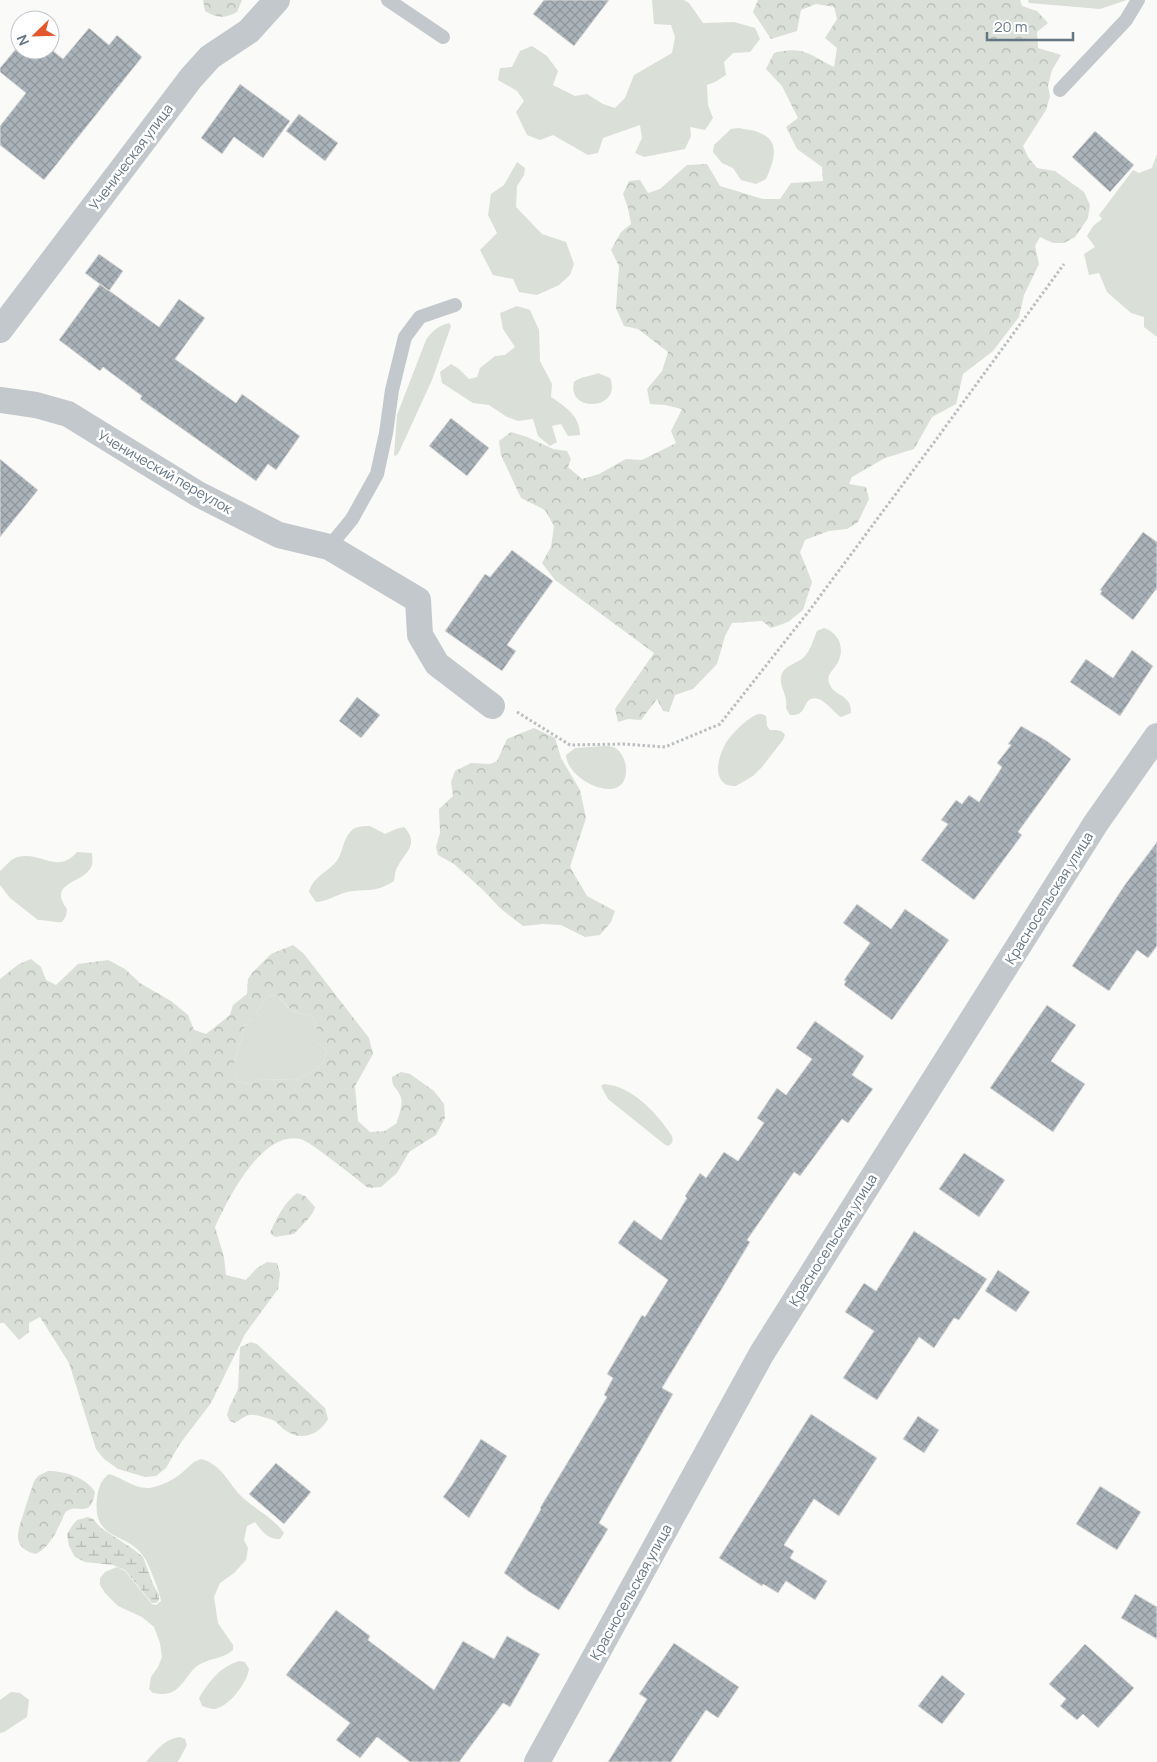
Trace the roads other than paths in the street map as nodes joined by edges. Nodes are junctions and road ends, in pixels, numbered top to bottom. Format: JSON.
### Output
{"nodes":[{"id":1,"x":277,"y":0,"type":"edge"},
{"id":2,"x":388,"y":0,"type":"edge"},
{"id":3,"x":1138,"y":0,"type":"edge"},
{"id":4,"x":443,"y":37,"type":"dead end"},
{"id":5,"x":1060,"y":90,"type":"dead end"},
{"id":6,"x":455,"y":305,"type":"dead end"},
{"id":7,"x":0,"y":330,"type":"edge"},
{"id":8,"x":0,"y":400,"type":"edge"},
{"id":9,"x":328,"y":547,"type":"junction"},
{"id":10,"x":492,"y":706,"type":"road end"},
{"id":11,"x":1157,"y":736,"type":"edge"},
{"id":12,"x":537,"y":1762,"type":"edge"}],
"edges":[{"from":1,"to":7,"type":"street","name":"Ученическая улица"},
{"from":2,"to":4,"type":"lane"},
{"from":3,"to":5,"type":"lane"},
{"from":6,"to":9,"type":"lane"},
{"from":8,"to":9,"type":"street","name":"Ученический переулок"},
{"from":9,"to":10,"type":"street","name":"Ученический переулок"},
{"from":11,"to":12,"type":"street","name":"Красносельская улица"}]}
